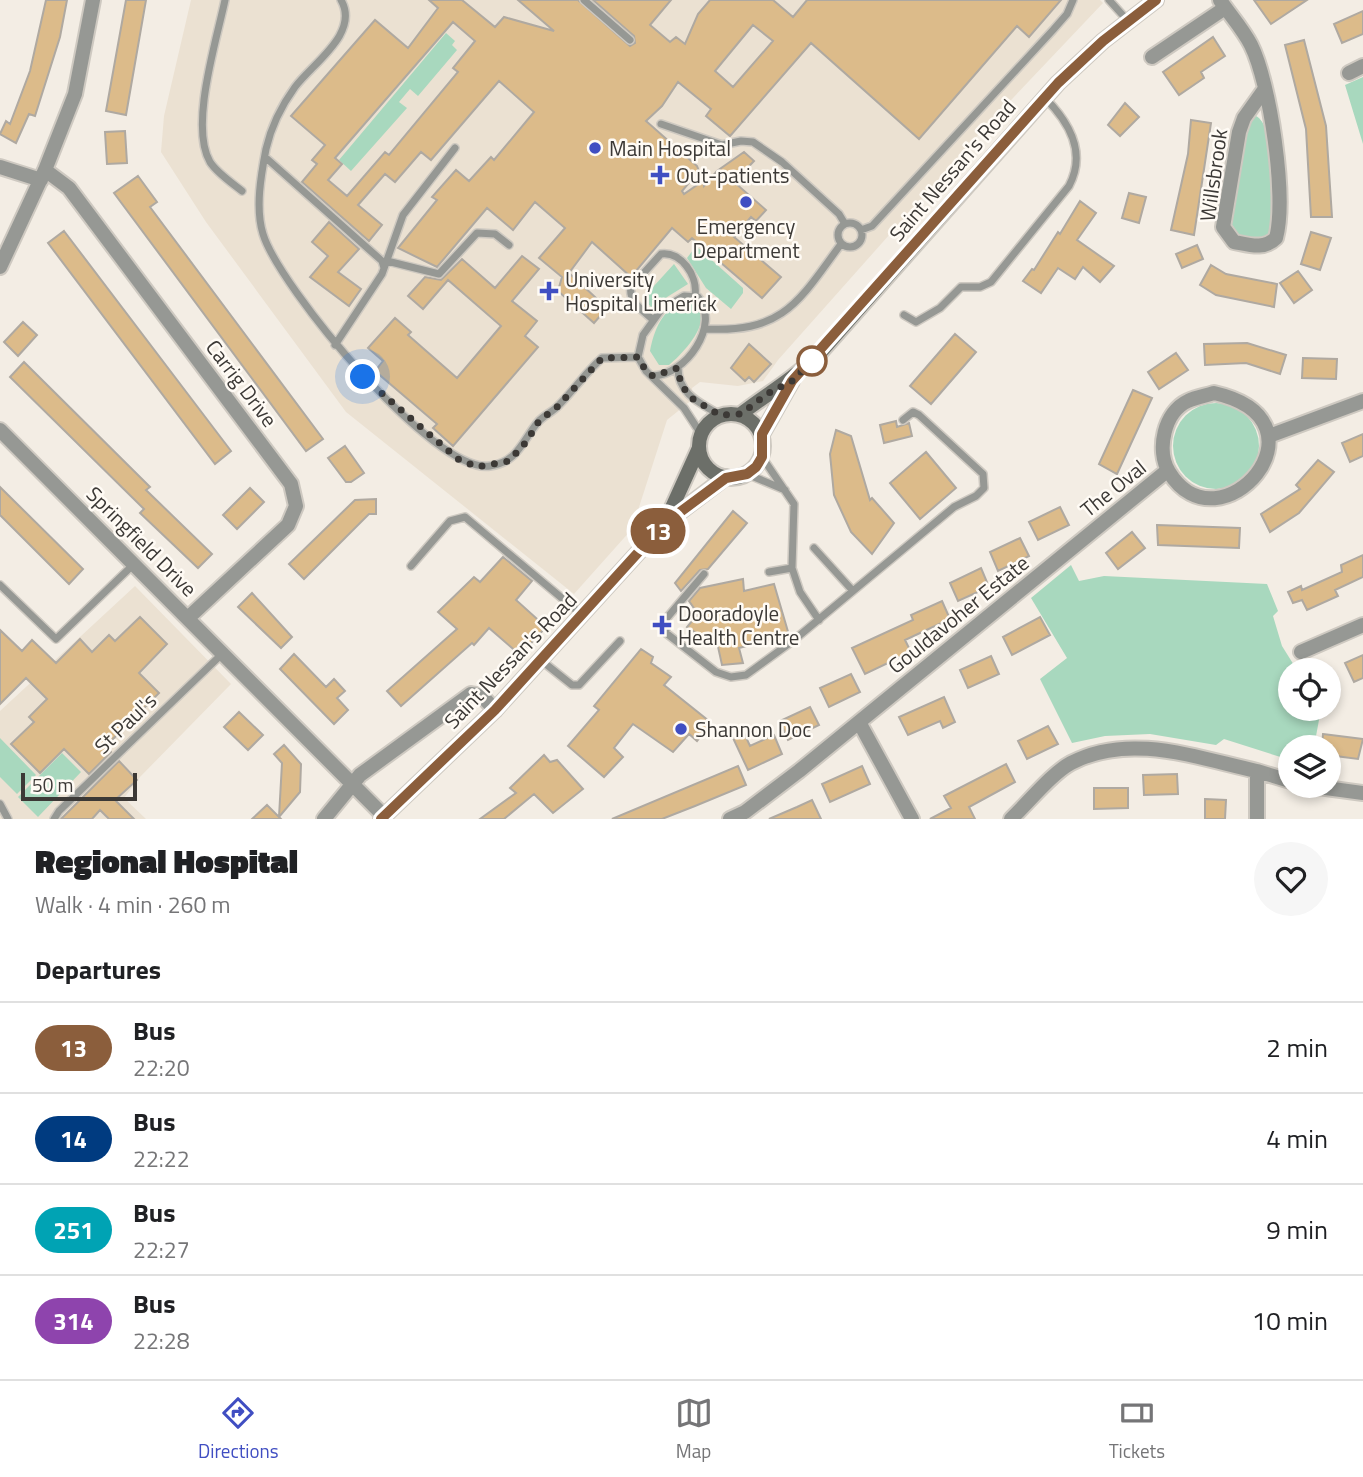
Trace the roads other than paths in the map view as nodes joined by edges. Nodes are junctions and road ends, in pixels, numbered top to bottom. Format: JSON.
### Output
{"nodes":[{"id":1,"x":93,"y":0,"type":"edge"},
{"id":2,"x":225,"y":0,"type":"edge"},
{"id":3,"x":341,"y":0,"type":"edge"},
{"id":4,"x":584,"y":0,"type":"edge"},
{"id":5,"x":1073,"y":0,"type":"edge"},
{"id":6,"x":1109,"y":0,"type":"edge"},
{"id":7,"x":1156,"y":0,"type":"edge"},
{"id":8,"x":1222,"y":4,"type":"edge"},
{"id":9,"x":1128,"y":21,"type":"junction"},
{"id":10,"x":631,"y":40,"type":"dead end"},
{"id":11,"x":1152,"y":57,"type":"dead end"},
{"id":12,"x":1363,"y":66,"type":"edge"},
{"id":13,"x":1349,"y":73,"type":"dead end"},
{"id":14,"x":1264,"y":89,"type":"junction"},
{"id":15,"x":1045,"y":97,"type":"junction"},
{"id":16,"x":662,"y":124,"type":"dead end"},
{"id":17,"x":455,"y":148,"type":"dead end"},
{"id":18,"x":265,"y":157,"type":"junction"},
{"id":19,"x":0,"y":167,"type":"edge"},
{"id":20,"x":43,"y":175,"type":"junction"},
{"id":21,"x":242,"y":191,"type":"dead end"},
{"id":22,"x":845,"y":224,"type":"junction"},
{"id":23,"x":861,"y":230,"type":"junction"},
{"id":24,"x":841,"y":244,"type":"junction"},
{"id":25,"x":509,"y":245,"type":"dead end"},
{"id":26,"x":385,"y":264,"type":"junction"},
{"id":27,"x":0,"y":267,"type":"edge"},
{"id":28,"x":695,"y":295,"type":"junction"},
{"id":29,"x":904,"y":315,"type":"dead end"},
{"id":30,"x":653,"y":320,"type":"junction"},
{"id":31,"x":706,"y":329,"type":"junction"},
{"id":32,"x":335,"y":345,"type":"junction"},
{"id":33,"x":638,"y":357,"type":"junction"},
{"id":34,"x":678,"y":368,"type":"junction"},
{"id":35,"x":653,"y":376,"type":"junction"},
{"id":36,"x":792,"y":381,"type":"junction"},
{"id":37,"x":1363,"y":401,"type":"edge"},
{"id":38,"x":741,"y":414,"type":"junction"},
{"id":39,"x":720,"y":415,"type":"junction"},
{"id":40,"x":903,"y":420,"type":"dead end"},
{"id":41,"x":0,"y":430,"type":"edge"},
{"id":42,"x":762,"y":434,"type":"junction"},
{"id":43,"x":1269,"y":436,"type":"junction"},
{"id":44,"x":700,"y":441,"type":"junction"},
{"id":45,"x":762,"y":457,"type":"junction"},
{"id":46,"x":1168,"y":470,"type":"junction"},
{"id":47,"x":747,"y":474,"type":"junction"},
{"id":48,"x":726,"y":478,"type":"junction"},
{"id":49,"x":785,"y":490,"type":"junction"},
{"id":50,"x":664,"y":524,"type":"junction"},
{"id":51,"x":1084,"y":538,"type":"joint"},
{"id":52,"x":814,"y":548,"type":"dead end"},
{"id":53,"x":134,"y":563,"type":"junction"},
{"id":54,"x":411,"y":566,"type":"dead end"},
{"id":55,"x":792,"y":568,"type":"junction"},
{"id":56,"x":769,"y":572,"type":"dead end"},
{"id":57,"x":704,"y":574,"type":"dead end"},
{"id":58,"x":0,"y":585,"type":"edge"},
{"id":59,"x":853,"y":591,"type":"junction"},
{"id":60,"x":583,"y":615,"type":"junction"},
{"id":61,"x":188,"y":618,"type":"junction"},
{"id":62,"x":819,"y":620,"type":"junction"},
{"id":63,"x":1363,"y":625,"type":"edge"},
{"id":64,"x":620,"y":641,"type":"dead end"},
{"id":65,"x":1301,"y":652,"type":"dead end"},
{"id":66,"x":222,"y":653,"type":"junction"},
{"id":67,"x":542,"y":661,"type":"junction"},
{"id":68,"x":495,"y":710,"type":"junction"},
{"id":69,"x":859,"y":722,"type":"junction"},
{"id":70,"x":1257,"y":771,"type":"junction"},
{"id":71,"x":1278,"y":777,"type":"edge"},
{"id":72,"x":350,"y":784,"type":"junction"},
{"id":73,"x":1341,"y":790,"type":"edge"},
{"id":74,"x":1363,"y":793,"type":"edge"},
{"id":75,"x":0,"y":804,"type":"edge"},
{"id":76,"x":382,"y":818,"type":"edge"},
{"id":77,"x":8,"y":819,"type":"edge"},
{"id":78,"x":54,"y":819,"type":"edge"},
{"id":79,"x":324,"y":819,"type":"edge"},
{"id":80,"x":730,"y":819,"type":"edge"},
{"id":81,"x":912,"y":819,"type":"edge"},
{"id":82,"x":1011,"y":819,"type":"edge"},
{"id":83,"x":1257,"y":819,"type":"edge"}],
"edges":[{"from":1,"to":20,"type":"street"},
{"from":2,"to":21,"type":"lane"},
{"from":3,"to":18,"type":"lane"},
{"from":4,"to":10,"type":"lane"},
{"from":5,"to":23,"type":"lane"},
{"from":6,"to":9,"type":"lane"},
{"from":7,"to":9,"type":"main road","name":"Saint Nessan's Road"},
{"from":8,"to":11,"type":"street","name":"Willsbrook"},
{"from":8,"to":14,"type":"street","name":"Willsbrook"},
{"from":9,"to":15,"type":"main road","name":"Saint Nessan's Road"},
{"from":12,"to":13,"type":"street"},
{"from":14,"to":14,"type":"street","name":"Willsbrook"},
{"from":15,"to":29,"type":"lane"},
{"from":15,"to":36,"type":"main road","name":"Saint Nessan's Road"},
{"from":16,"to":22,"type":"lane"},
{"from":17,"to":26,"type":"lane"},
{"from":18,"to":26,"type":"lane"},
{"from":18,"to":32,"type":"lane"},
{"from":19,"to":20,"type":"street"},
{"from":20,"to":27,"type":"street"},
{"from":20,"to":61,"type":"street","name":"Carrig Drive"},
{"from":22,"to":23,"type":"lane"},
{"from":22,"to":24,"type":"lane"},
{"from":23,"to":24,"type":"lane"},
{"from":24,"to":31,"type":"lane"},
{"from":25,"to":26,"type":"lane"},
{"from":26,"to":32,"type":"lane"},
{"from":28,"to":30,"type":"lane"},
{"from":28,"to":30,"type":"lane"},
{"from":28,"to":31,"type":"lane"},
{"from":30,"to":33,"type":"lane"},
{"from":31,"to":34,"type":"lane"},
{"from":32,"to":33,"type":"lane"},
{"from":33,"to":35,"type":"lane"},
{"from":34,"to":35,"type":"lane"},
{"from":34,"to":39,"type":"lane"},
{"from":35,"to":44,"type":"lane"},
{"from":36,"to":38,"type":"main road","name":"Saint Nessan's Road"},
{"from":36,"to":42,"type":"main road","name":"Saint Nessan's Road"},
{"from":37,"to":43,"type":"street"},
{"from":38,"to":39,"type":"main road"},
{"from":38,"to":42,"type":"main road"},
{"from":39,"to":44,"type":"main road"},
{"from":40,"to":59,"type":"lane"},
{"from":41,"to":53,"type":"street","name":"Springfield Drive"},
{"from":42,"to":45,"type":"main road"},
{"from":43,"to":46,"type":"street","name":"The Oval"},
{"from":43,"to":46,"type":"street","name":"The Oval"},
{"from":44,"to":48,"type":"main road"},
{"from":44,"to":50,"type":"main road","name":"Saint Nessan's Road"},
{"from":45,"to":47,"type":"main road"},
{"from":45,"to":49,"type":"lane"},
{"from":46,"to":51,"type":"street","name":"The Oval"},
{"from":47,"to":48,"type":"main road"},
{"from":47,"to":49,"type":"lane"},
{"from":48,"to":50,"type":"main road","name":"Saint Nessan's Road"},
{"from":49,"to":55,"type":"lane"},
{"from":50,"to":60,"type":"main road","name":"Saint Nessan's Road"},
{"from":51,"to":69,"type":"street","name":"Gouldavoher Estate"},
{"from":52,"to":59,"type":"lane"},
{"from":53,"to":58,"type":"lane"},
{"from":53,"to":61,"type":"street","name":"Springfield Drive"},
{"from":54,"to":60,"type":"lane"},
{"from":55,"to":56,"type":"lane"},
{"from":55,"to":62,"type":"lane"},
{"from":57,"to":62,"type":"lane"},
{"from":59,"to":62,"type":"lane"},
{"from":60,"to":67,"type":"main road","name":"Saint Nessan's Road"},
{"from":61,"to":66,"type":"street","name":"Springfield Drive"},
{"from":63,"to":65,"type":"street"},
{"from":64,"to":67,"type":"lane"},
{"from":66,"to":72,"type":"street","name":"Springfield Drive"},
{"from":66,"to":78,"type":"lane","name":"St Paul's"},
{"from":67,"to":68,"type":"main road","name":"Saint Nessan's Road"},
{"from":68,"to":72,"type":"street"},
{"from":68,"to":76,"type":"main road","name":"Saint Nessan's Road"},
{"from":69,"to":80,"type":"street","name":"Gouldavoher Estate"},
{"from":69,"to":81,"type":"street"},
{"from":70,"to":71,"type":"street"},
{"from":70,"to":82,"type":"street"},
{"from":70,"to":83,"type":"street"},
{"from":72,"to":76,"type":"street","name":"Springfield Drive"},
{"from":72,"to":79,"type":"street"},
{"from":73,"to":74,"type":"street"},
{"from":75,"to":77,"type":"lane"}]}
